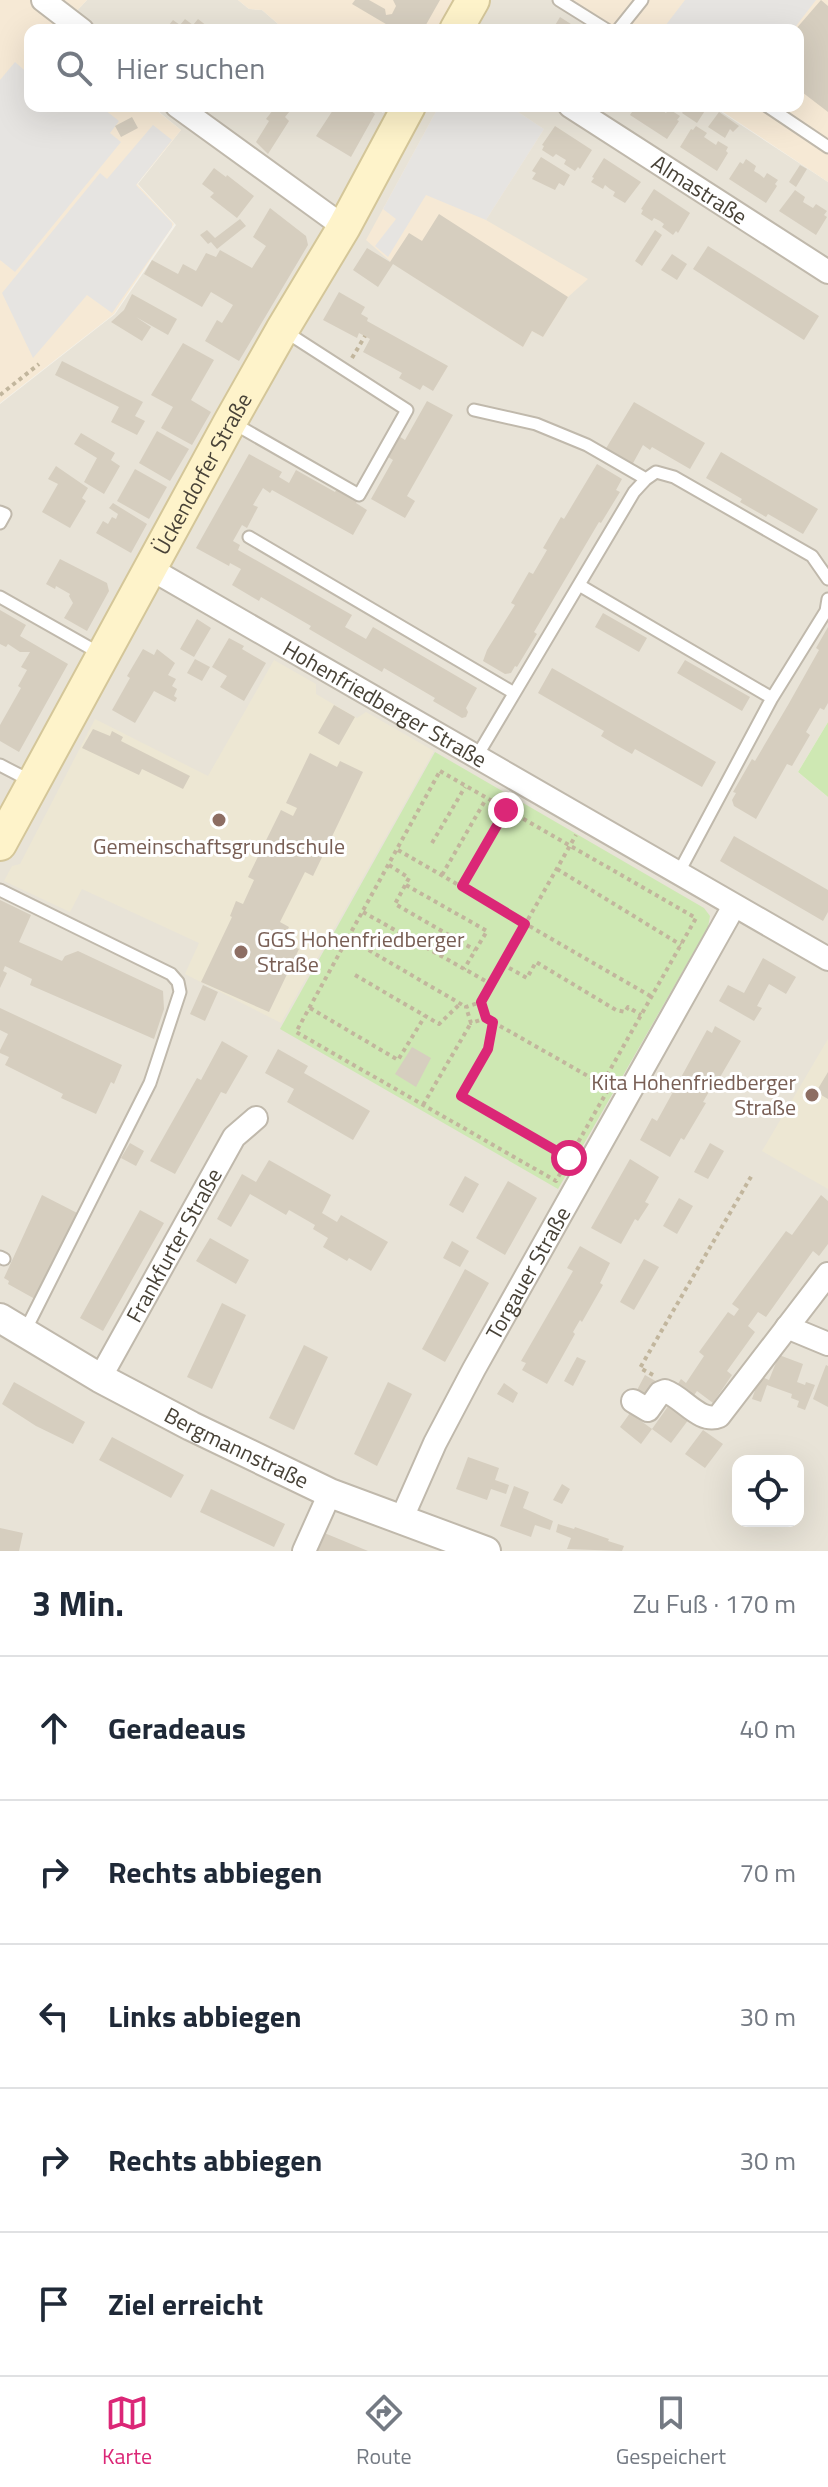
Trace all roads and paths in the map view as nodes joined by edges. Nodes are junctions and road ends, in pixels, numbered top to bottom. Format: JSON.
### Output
{"nodes":[{"id":1,"x":43,"y":0,"type":"edge"},
{"id":2,"x":473,"y":0,"type":"edge"},
{"id":3,"x":559,"y":0,"type":"edge"},
{"id":4,"x":642,"y":0,"type":"edge"},
{"id":5,"x":74,"y":24,"type":"edge"},
{"id":6,"x":459,"y":24,"type":"edge"},
{"id":7,"x":597,"y":24,"type":"edge"},
{"id":8,"x":623,"y":24,"type":"edge"},
{"id":9,"x":185,"y":112,"type":"edge"},
{"id":10,"x":406,"y":112,"type":"edge"},
{"id":11,"x":579,"y":112,"type":"edge"},
{"id":12,"x":776,"y":112,"type":"edge"},
{"id":13,"x":828,"y":147,"type":"edge"},
{"id":14,"x":344,"y":227,"type":"junction"},
{"id":15,"x":828,"y":272,"type":"edge"},
{"id":16,"x":282,"y":330,"type":"junction"},
{"id":17,"x":365,"y":336,"type":"dead end"},
{"id":18,"x":39,"y":364,"type":"dead end"},
{"id":19,"x":344,"y":370,"type":"junction"},
{"id":20,"x":0,"y":395,"type":"edge"},
{"id":21,"x":474,"y":410,"type":"dead end"},
{"id":22,"x":230,"y":422,"type":"junction"},
{"id":23,"x":646,"y":479,"type":"junction"},
{"id":24,"x":0,"y":512,"type":"edge"},
{"id":25,"x":0,"y":523,"type":"edge"},
{"id":26,"x":249,"y":537,"type":"dead end"},
{"id":27,"x":151,"y":569,"type":"junction"},
{"id":28,"x":828,"y":579,"type":"edge"},
{"id":29,"x":579,"y":585,"type":"junction"},
{"id":30,"x":0,"y":597,"type":"edge"},
{"id":31,"x":828,"y":599,"type":"edge"},
{"id":32,"x":103,"y":655,"type":"junction"},
{"id":33,"x":514,"y":693,"type":"junction"},
{"id":34,"x":772,"y":698,"type":"junction"},
{"id":35,"x":477,"y":756,"type":"junction"},
{"id":36,"x":0,"y":765,"type":"edge"},
{"id":37,"x":33,"y":783,"type":"junction"},
{"id":38,"x":465,"y":786,"type":"junction"},
{"id":39,"x":486,"y":799,"type":"junction"},
{"id":40,"x":506,"y":810,"type":"junction"},
{"id":41,"x":432,"y":843,"type":"dead end"},
{"id":42,"x":0,"y":844,"type":"edge"},
{"id":43,"x":398,"y":850,"type":"junction"},
{"id":44,"x":567,"y":851,"type":"dead end"},
{"id":45,"x":389,"y":865,"type":"junction"},
{"id":46,"x":557,"y":869,"type":"junction"},
{"id":47,"x":679,"y":872,"type":"junction"},
{"id":48,"x":442,"y":875,"type":"junction"},
{"id":49,"x":406,"y":885,"type":"junction"},
{"id":50,"x":462,"y":886,"type":"junction"},
{"id":51,"x":0,"y":890,"type":"edge"},
{"id":52,"x":734,"y":906,"type":"junction"},
{"id":53,"x":363,"y":912,"type":"junction"},
{"id":54,"x":525,"y":924,"type":"junction"},
{"id":55,"x":348,"y":938,"type":"junction"},
{"id":56,"x":681,"y":945,"type":"junction"},
{"id":57,"x":475,"y":950,"type":"junction"},
{"id":58,"x":828,"y":959,"type":"edge"},
{"id":59,"x":502,"y":964,"type":"junction"},
{"id":60,"x":464,"y":969,"type":"junction"},
{"id":61,"x":355,"y":975,"type":"dead end"},
{"id":62,"x":491,"y":984,"type":"junction"},
{"id":63,"x":652,"y":997,"type":"junction"},
{"id":64,"x":481,"y":1002,"type":"junction"},
{"id":65,"x":464,"y":1005,"type":"junction"},
{"id":66,"x":310,"y":1008,"type":"junction"},
{"id":67,"x":425,"y":1016,"type":"junction"},
{"id":68,"x":641,"y":1016,"type":"junction"},
{"id":69,"x":486,"y":1018,"type":"junction"},
{"id":70,"x":493,"y":1022,"type":"junction"},
{"id":71,"x":471,"y":1023,"type":"junction"},
{"id":72,"x":602,"y":1084,"type":"junction"},
{"id":73,"x":423,"y":1105,"type":"junction"},
{"id":74,"x":256,"y":1118,"type":"dead end"},
{"id":75,"x":569,"y":1158,"type":"junction"},
{"id":76,"x":752,"y":1175,"type":"dead end"},
{"id":77,"x":828,"y":1274,"type":"edge"},
{"id":78,"x":787,"y":1327,"type":"junction"},
{"id":79,"x":8,"y":1329,"type":"edge"},
{"id":80,"x":828,"y":1344,"type":"edge"},
{"id":81,"x":100,"y":1378,"type":"junction"},
{"id":82,"x":665,"y":1391,"type":"junction"},
{"id":83,"x":633,"y":1401,"type":"dead end"},
{"id":84,"x":330,"y":1493,"type":"junction"},
{"id":85,"x":401,"y":1520,"type":"junction"},
{"id":86,"x":304,"y":1551,"type":"edge"},
{"id":87,"x":486,"y":1551,"type":"edge"}],
"edges":[{"from":1,"to":5,"type":"street"},
{"from":2,"to":6,"type":"main road"},
{"from":3,"to":7,"type":"lane"},
{"from":4,"to":8,"type":"lane"},
{"from":9,"to":14,"type":"street"},
{"from":10,"to":14,"type":"main road","name":"Ückendorfer Straße"},
{"from":11,"to":15,"type":"street","name":"Almastraße"},
{"from":12,"to":13,"type":"lane"},
{"from":14,"to":16,"type":"main road","name":"Ückendorfer Straße"},
{"from":16,"to":19,"type":"lane"},
{"from":16,"to":22,"type":"main road","name":"Ückendorfer Straße"},
{"from":17,"to":19,"type":"path"},
{"from":18,"to":20,"type":"path"},
{"from":19,"to":22,"type":"lane"},
{"from":21,"to":23,"type":"lane"},
{"from":22,"to":27,"type":"main road","name":"Ückendorfer Straße"},
{"from":23,"to":28,"type":"lane"},
{"from":23,"to":29,"type":"lane"},
{"from":24,"to":25,"type":"lane"},
{"from":26,"to":33,"type":"lane"},
{"from":27,"to":32,"type":"main road","name":"Ückendorfer Straße"},
{"from":27,"to":35,"type":"street","name":"Hohenfriedberger Straße"},
{"from":29,"to":33,"type":"lane"},
{"from":29,"to":34,"type":"lane"},
{"from":30,"to":32,"type":"lane"},
{"from":31,"to":34,"type":"lane"},
{"from":32,"to":37,"type":"main road","name":"Ückendorfer Straße"},
{"from":33,"to":35,"type":"lane"},
{"from":34,"to":47,"type":"lane"},
{"from":35,"to":47,"type":"street","name":"Hohenfriedberger Straße"},
{"from":36,"to":37,"type":"lane"},
{"from":37,"to":42,"type":"main road","name":"Ückendorfer Straße"},
{"from":38,"to":39,"type":"path"},
{"from":38,"to":41,"type":"path"},
{"from":38,"to":43,"type":"path"},
{"from":39,"to":40,"type":"path"},
{"from":39,"to":48,"type":"path"},
{"from":40,"to":50,"type":"path"},
{"from":40,"to":56,"type":"path"},
{"from":43,"to":45,"type":"path"},
{"from":43,"to":48,"type":"path"},
{"from":44,"to":46,"type":"path"},
{"from":45,"to":49,"type":"path"},
{"from":45,"to":53,"type":"path"},
{"from":46,"to":54,"type":"path"},
{"from":46,"to":56,"type":"path"},
{"from":47,"to":52,"type":"street","name":"Hohenfriedberger Straße"},
{"from":48,"to":50,"type":"path"},
{"from":49,"to":57,"type":"path"},
{"from":49,"to":57,"type":"path"},
{"from":50,"to":54,"type":"path"},
{"from":51,"to":79,"type":"lane"},
{"from":52,"to":58,"type":"street","name":"Hohenfriedberger Straße"},
{"from":52,"to":85,"type":"street","name":"Torgauer Straße"},
{"from":53,"to":55,"type":"path"},
{"from":53,"to":60,"type":"path"},
{"from":54,"to":59,"type":"path"},
{"from":54,"to":63,"type":"path"},
{"from":55,"to":65,"type":"path"},
{"from":55,"to":66,"type":"path"},
{"from":56,"to":63,"type":"path"},
{"from":57,"to":60,"type":"path"},
{"from":59,"to":62,"type":"path"},
{"from":59,"to":68,"type":"path"},
{"from":60,"to":62,"type":"path"},
{"from":61,"to":67,"type":"path"},
{"from":62,"to":64,"type":"path"},
{"from":63,"to":68,"type":"path"},
{"from":64,"to":65,"type":"path"},
{"from":64,"to":69,"type":"path"},
{"from":65,"to":67,"type":"path"},
{"from":65,"to":71,"type":"path"},
{"from":66,"to":67,"type":"path"},
{"from":66,"to":73,"type":"path"},
{"from":68,"to":72,"type":"path"},
{"from":69,"to":70,"type":"path"},
{"from":69,"to":71,"type":"path"},
{"from":70,"to":72,"type":"path"},
{"from":70,"to":75,"type":"path"},
{"from":71,"to":73,"type":"path"},
{"from":72,"to":75,"type":"path"},
{"from":73,"to":75,"type":"path"},
{"from":74,"to":81,"type":"street","name":"Frankfurter Straße"},
{"from":76,"to":82,"type":"path"},
{"from":77,"to":78,"type":"street"},
{"from":78,"to":80,"type":"street"},
{"from":78,"to":82,"type":"street"},
{"from":79,"to":81,"type":"street","name":"Bergmannstraße"},
{"from":81,"to":84,"type":"street","name":"Bergmannstraße"},
{"from":82,"to":83,"type":"street"},
{"from":84,"to":85,"type":"street","name":"Bergmannstraße"},
{"from":84,"to":86,"type":"street"},
{"from":85,"to":87,"type":"street","name":"Bergmannstraße"}]}
